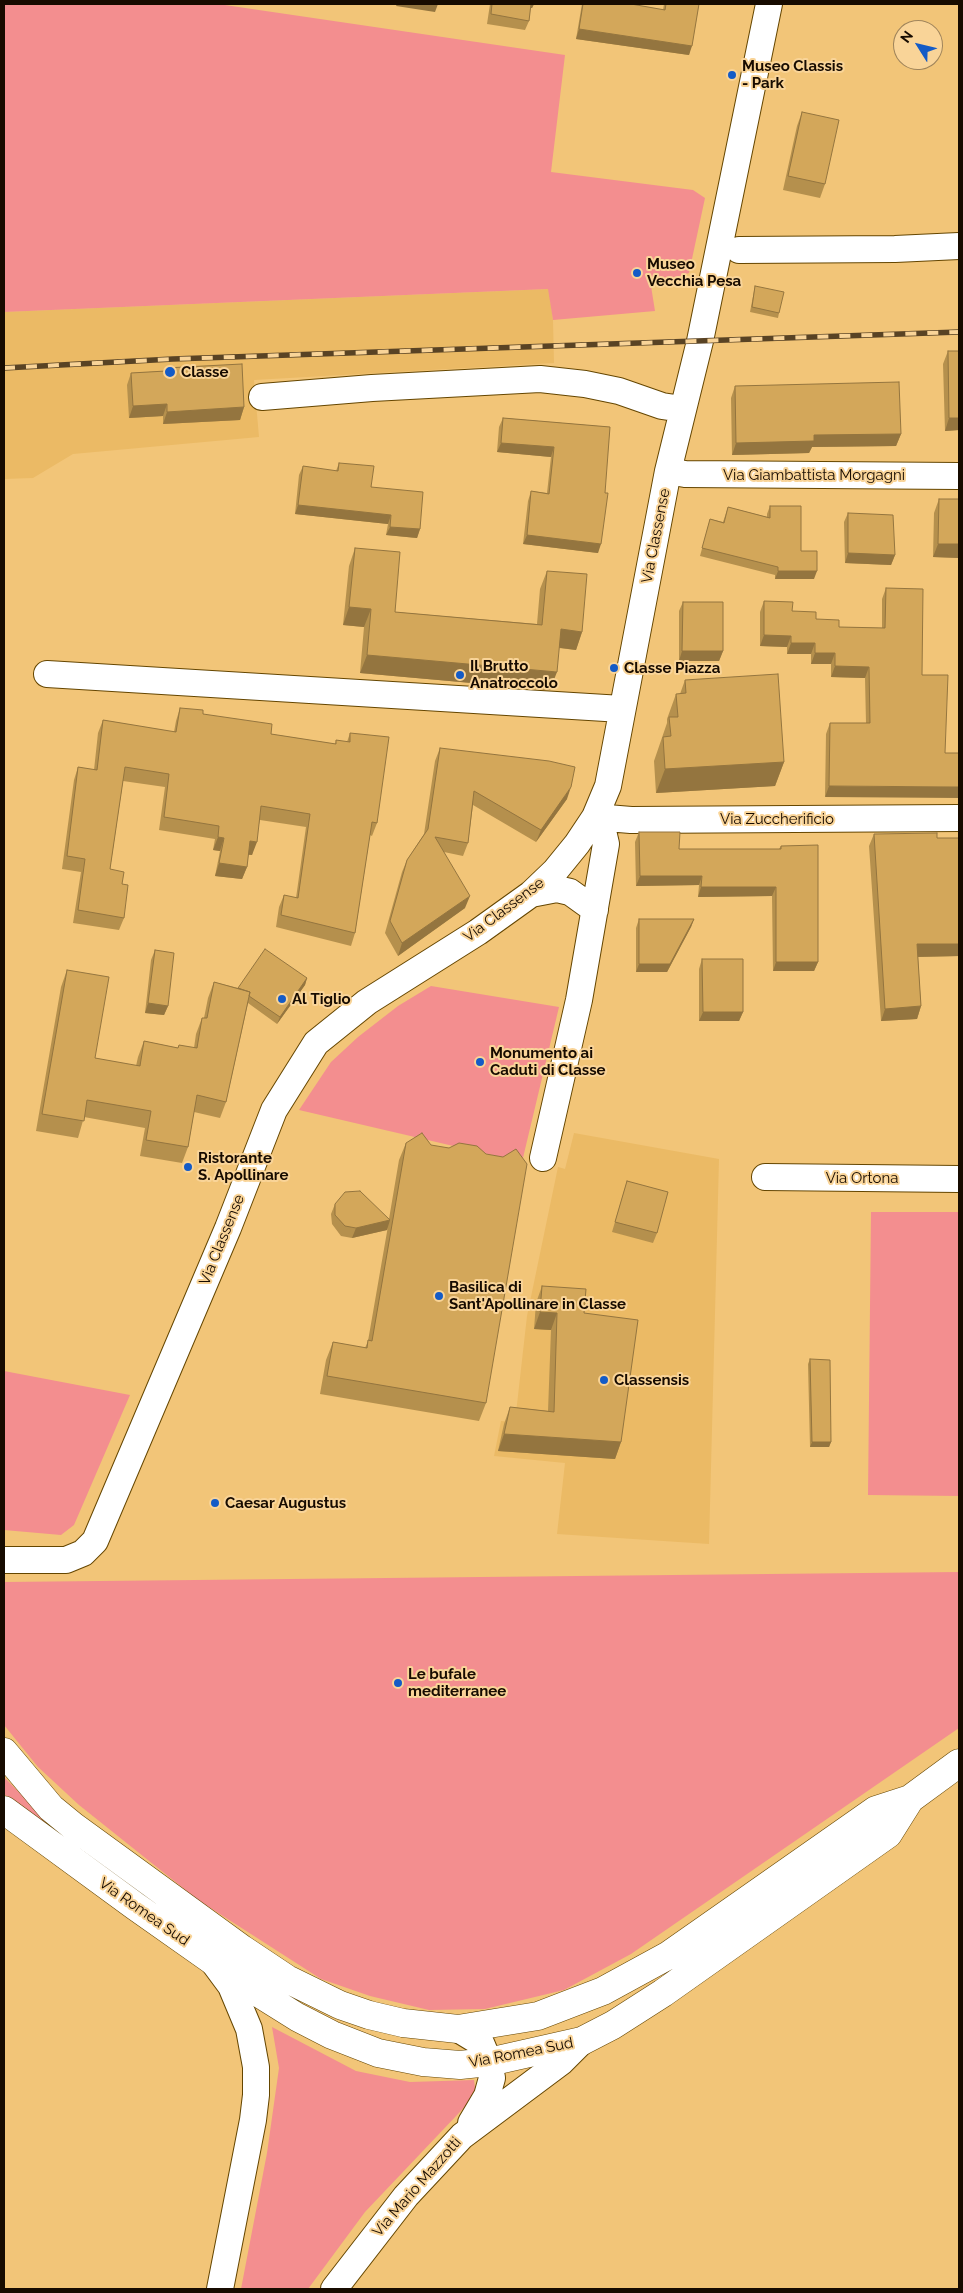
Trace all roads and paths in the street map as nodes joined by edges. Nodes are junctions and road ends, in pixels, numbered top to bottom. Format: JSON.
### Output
{"nodes":[{"id":1,"x":769,"y":4,"type":"edge"},
{"id":2,"x":959,"y":246,"type":"edge"},
{"id":3,"x":739,"y":250,"type":"dead end"},
{"id":4,"x":262,"y":397,"type":"dead end"},
{"id":5,"x":682,"y":409,"type":"junction"},
{"id":6,"x":668,"y":471,"type":"junction"},
{"id":7,"x":959,"y":476,"type":"edge"},
{"id":8,"x":47,"y":674,"type":"dead end"},
{"id":9,"x":622,"y":709,"type":"junction"},
{"id":10,"x":595,"y":817,"type":"junction"},
{"id":11,"x":959,"y":818,"type":"edge"},
{"id":12,"x":530,"y":894,"type":"junction"},
{"id":13,"x":595,"y":910,"type":"junction"},
{"id":14,"x":543,"y":1158,"type":"dead end"},
{"id":15,"x":765,"y":1177,"type":"dead end"},
{"id":16,"x":959,"y":1178,"type":"edge"},
{"id":17,"x":4,"y":1560,"type":"edge"},
{"id":18,"x":4,"y":1752,"type":"edge"},
{"id":19,"x":959,"y":1763,"type":"edge"},
{"id":20,"x":910,"y":1800,"type":"junction"},
{"id":21,"x":4,"y":1810,"type":"edge"},
{"id":22,"x":212,"y":1960,"type":"junction"},
{"id":23,"x":458,"y":2029,"type":"junction"},
{"id":24,"x":582,"y":2041,"type":"junction"},
{"id":25,"x":489,"y":2062,"type":"junction"},
{"id":26,"x":462,"y":2136,"type":"junction"},
{"id":27,"x":220,"y":2289,"type":"edge"},
{"id":28,"x":334,"y":2289,"type":"edge"}],
"edges":[{"from":1,"to":5,"type":"street","name":"Via Classense"},
{"from":2,"to":3,"type":"street"},
{"from":4,"to":5,"type":"street"},
{"from":5,"to":6,"type":"street","name":"Via Classense"},
{"from":6,"to":7,"type":"street","name":"Via Giambattista Morgagni"},
{"from":6,"to":9,"type":"street","name":"Via Classense"},
{"from":8,"to":9,"type":"street"},
{"from":9,"to":10,"type":"street","name":"Via Classense"},
{"from":10,"to":11,"type":"street","name":"Via Zuccherificio"},
{"from":10,"to":12,"type":"street","name":"Via Classense"},
{"from":10,"to":13,"type":"street"},
{"from":12,"to":13,"type":"street"},
{"from":12,"to":17,"type":"street","name":"Via Classense"},
{"from":13,"to":14,"type":"street"},
{"from":15,"to":16,"type":"street","name":"Via Ortona"},
{"from":18,"to":23,"type":"main road","name":"Via Romea Sud"},
{"from":19,"to":20,"type":"main road","name":"Via Romea Sud"},
{"from":20,"to":23,"type":"main road","name":"Via Romea Sud"},
{"from":20,"to":24,"type":"main road","name":"Via Romea Sud"},
{"from":21,"to":22,"type":"main road","name":"Via Romea Sud"},
{"from":22,"to":25,"type":"main road","name":"Via Romea Sud"},
{"from":22,"to":27,"type":"street"},
{"from":23,"to":25,"type":"street"},
{"from":24,"to":25,"type":"main road","name":"Via Romea Sud"},
{"from":24,"to":26,"type":"street","name":"Via Mario Mazzotti"},
{"from":25,"to":26,"type":"street"},
{"from":26,"to":28,"type":"street","name":"Via Mario Mazzotti"}]}
